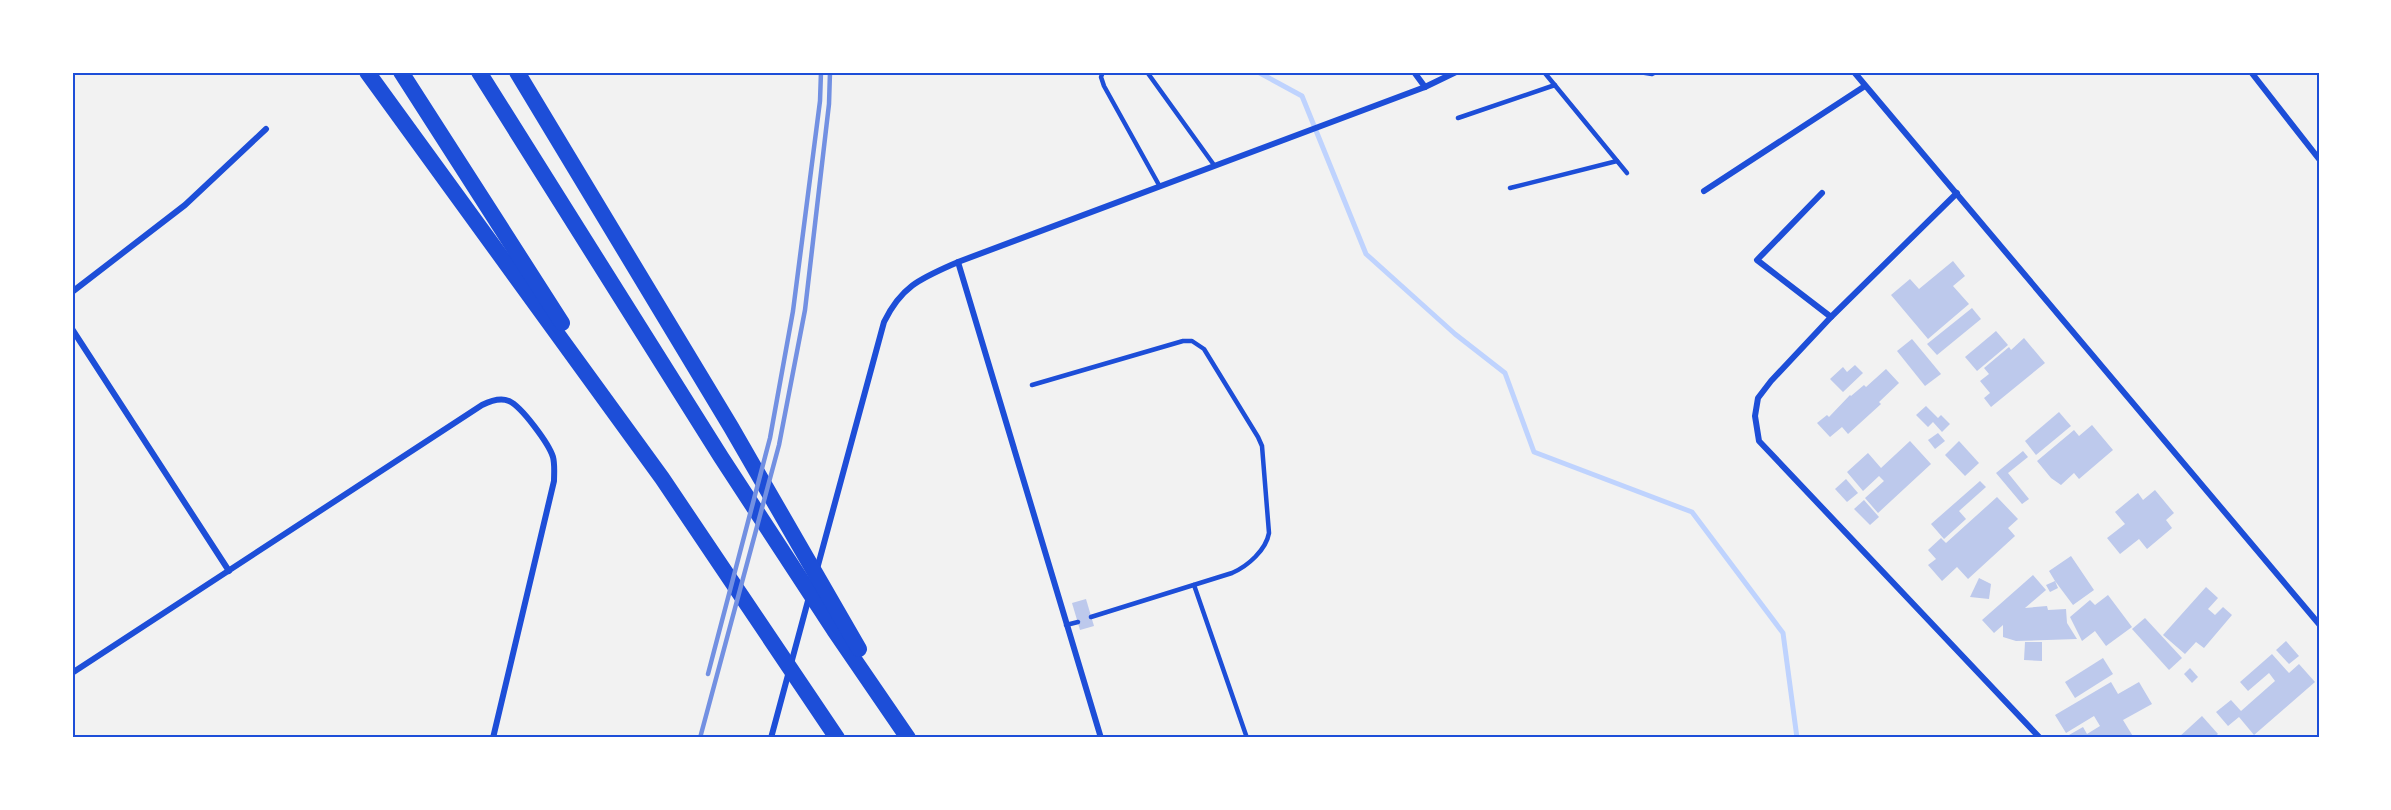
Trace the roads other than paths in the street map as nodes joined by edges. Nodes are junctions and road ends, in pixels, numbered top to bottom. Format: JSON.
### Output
{"nodes":[{"id":1,"x":367,"y":72,"type":"edge"},
{"id":2,"x":401,"y":72,"type":"edge"},
{"id":3,"x":479,"y":72,"type":"edge"},
{"id":4,"x":517,"y":72,"type":"edge"},
{"id":5,"x":1103,"y":72,"type":"edge"},
{"id":6,"x":1147,"y":72,"type":"edge"},
{"id":7,"x":1414,"y":72,"type":"edge"},
{"id":8,"x":1456,"y":72,"type":"edge"},
{"id":9,"x":1544,"y":72,"type":"edge"},
{"id":10,"x":1639,"y":72,"type":"edge"},
{"id":11,"x":1656,"y":72,"type":"edge"},
{"id":12,"x":1854,"y":72,"type":"edge"},
{"id":13,"x":2251,"y":72,"type":"edge"},
{"id":14,"x":1555,"y":85,"type":"junction"},
{"id":15,"x":1865,"y":86,"type":"junction"},
{"id":16,"x":1425,"y":87,"type":"junction"},
{"id":17,"x":1458,"y":118,"type":"dead end"},
{"id":18,"x":266,"y":129,"type":"dead end"},
{"id":19,"x":2319,"y":159,"type":"edge"},
{"id":20,"x":1617,"y":160,"type":"junction"},
{"id":21,"x":1214,"y":165,"type":"junction"},
{"id":22,"x":1627,"y":173,"type":"dead end"},
{"id":23,"x":1159,"y":185,"type":"junction"},
{"id":24,"x":1510,"y":188,"type":"dead end"},
{"id":25,"x":1704,"y":191,"type":"dead end"},
{"id":26,"x":1822,"y":193,"type":"dead end"},
{"id":27,"x":1958,"y":193,"type":"junction"},
{"id":28,"x":958,"y":262,"type":"junction"},
{"id":29,"x":72,"y":292,"type":"edge"},
{"id":30,"x":1832,"y":317,"type":"junction"},
{"id":31,"x":72,"y":329,"type":"edge"},
{"id":32,"x":1032,"y":385,"type":"dead end"},
{"id":33,"x":662,"y":478,"type":"junction"},
{"id":34,"x":229,"y":571,"type":"junction"},
{"id":35,"x":1194,"y":585,"type":"junction"},
{"id":36,"x":1091,"y":617,"type":"dead end"},
{"id":37,"x":1078,"y":622,"type":"dead end"},
{"id":38,"x":836,"y":623,"type":"junction"},
{"id":39,"x":2319,"y":624,"type":"edge"},
{"id":40,"x":1066,"y":625,"type":"junction"},
{"id":41,"x":72,"y":673,"type":"edge"},
{"id":42,"x":494,"y":738,"type":"edge"},
{"id":43,"x":771,"y":738,"type":"edge"},
{"id":44,"x":837,"y":738,"type":"edge"},
{"id":45,"x":908,"y":738,"type":"edge"},
{"id":46,"x":1101,"y":738,"type":"edge"},
{"id":47,"x":1247,"y":738,"type":"edge"},
{"id":48,"x":2040,"y":738,"type":"edge"}],
"edges":[{"from":1,"to":33,"type":"highway"},
{"from":2,"to":33,"type":"highway"},
{"from":3,"to":38,"type":"highway"},
{"from":4,"to":38,"type":"highway"},
{"from":5,"to":23,"type":"lane"},
{"from":6,"to":21,"type":"lane"},
{"from":7,"to":16,"type":"street"},
{"from":8,"to":16,"type":"street"},
{"from":9,"to":14,"type":"lane"},
{"from":10,"to":11,"type":"lane"},
{"from":12,"to":15,"type":"street"},
{"from":13,"to":19,"type":"street"},
{"from":14,"to":17,"type":"lane"},
{"from":14,"to":20,"type":"lane"},
{"from":15,"to":25,"type":"street"},
{"from":15,"to":27,"type":"street"},
{"from":16,"to":21,"type":"street"},
{"from":18,"to":29,"type":"street"},
{"from":20,"to":22,"type":"lane"},
{"from":20,"to":24,"type":"lane"},
{"from":21,"to":23,"type":"street"},
{"from":23,"to":28,"type":"street"},
{"from":26,"to":30,"type":"street"},
{"from":27,"to":30,"type":"street"},
{"from":27,"to":39,"type":"street"},
{"from":28,"to":40,"type":"street"},
{"from":28,"to":43,"type":"street"},
{"from":30,"to":48,"type":"street"},
{"from":31,"to":34,"type":"street"},
{"from":32,"to":35,"type":"lane"},
{"from":33,"to":44,"type":"highway"},
{"from":34,"to":41,"type":"street"},
{"from":34,"to":42,"type":"street"},
{"from":35,"to":36,"type":"lane"},
{"from":35,"to":47,"type":"lane"},
{"from":37,"to":40,"type":"lane"},
{"from":38,"to":45,"type":"highway"},
{"from":40,"to":46,"type":"street"}]}
